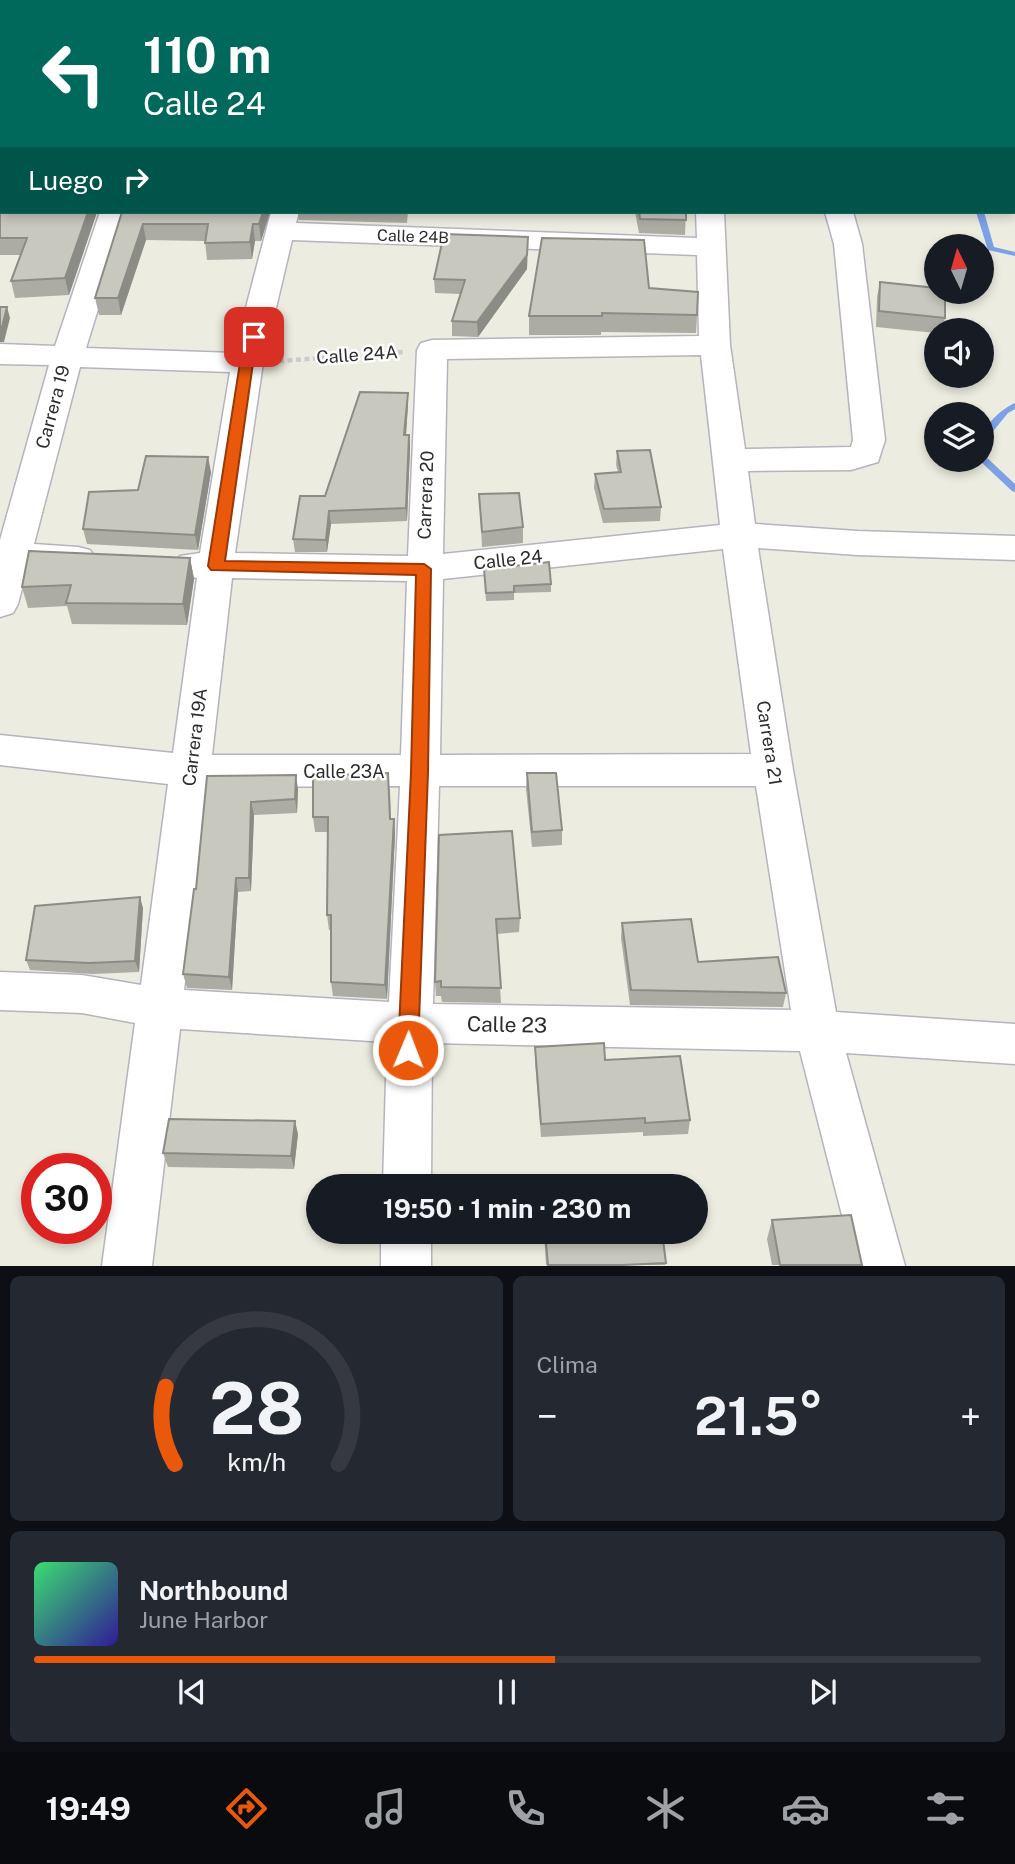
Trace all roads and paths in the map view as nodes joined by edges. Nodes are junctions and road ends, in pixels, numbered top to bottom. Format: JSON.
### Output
{"nodes":[{"id":1,"x":113,"y":214,"type":"edge"},
{"id":2,"x":840,"y":214,"type":"edge"},
{"id":3,"x":284,"y":221,"type":"edge"},
{"id":4,"x":710,"y":230,"type":"edge"},
{"id":5,"x":715,"y":345,"type":"junction"},
{"id":6,"x":432,"y":350,"type":"junction"},
{"id":7,"x":0,"y":354,"type":"edge"},
{"id":8,"x":67,"y":357,"type":"junction"},
{"id":9,"x":247,"y":363,"type":"junction"},
{"id":10,"x":729,"y":460,"type":"junction"},
{"id":11,"x":738,"y":535,"type":"junction"},
{"id":12,"x":1015,"y":548,"type":"edge"},
{"id":13,"x":6,"y":555,"type":"edge"},
{"id":14,"x":107,"y":561,"type":"edge"},
{"id":15,"x":162,"y":564,"type":"edge"},
{"id":16,"x":216,"y":566,"type":"junction"},
{"id":17,"x":424,"y":569,"type":"junction"},
{"id":18,"x":0,"y":604,"type":"edge"},
{"id":19,"x":0,"y":750,"type":"edge"},
{"id":20,"x":773,"y":770,"type":"junction"},
{"id":21,"x":190,"y":771,"type":"junction"},
{"id":22,"x":420,"y":772,"type":"junction"},
{"id":23,"x":0,"y":991,"type":"edge"},
{"id":24,"x":159,"y":1008,"type":"junction"},
{"id":25,"x":408,"y":1023,"type":"junction"},
{"id":26,"x":817,"y":1031,"type":"junction"},
{"id":27,"x":1015,"y":1044,"type":"edge"},
{"id":28,"x":407,"y":1174,"type":"edge"},
{"id":29,"x":406,"y":1244,"type":"edge"},
{"id":30,"x":127,"y":1265,"type":"edge"},
{"id":31,"x":406,"y":1265,"type":"edge"},
{"id":32,"x":880,"y":1265,"type":"edge"}],
"edges":[{"from":1,"to":8,"type":"street","name":"Carrera 19"},
{"from":2,"to":10,"type":"street"},
{"from":3,"to":4,"type":"street","name":"Calle 24B"},
{"from":3,"to":9,"type":"street","name":"Carrera 19A"},
{"from":4,"to":5,"type":"street","name":"Carrera 21"},
{"from":5,"to":6,"type":"street"},
{"from":5,"to":10,"type":"street","name":"Carrera 21"},
{"from":6,"to":9,"type":"path","name":"Calle 24A"},
{"from":6,"to":17,"type":"street","name":"Carrera 20"},
{"from":7,"to":8,"type":"street"},
{"from":8,"to":9,"type":"street"},
{"from":8,"to":13,"type":"street","name":"Carrera 19"},
{"from":9,"to":16,"type":"street","name":"Carrera 19A"},
{"from":10,"to":11,"type":"street","name":"Carrera 21"},
{"from":11,"to":12,"type":"street","name":"Calle 24"},
{"from":11,"to":17,"type":"street","name":"Calle 24"},
{"from":11,"to":20,"type":"street","name":"Carrera 21"},
{"from":13,"to":14,"type":"street"},
{"from":13,"to":18,"type":"street","name":"Carrera 19"},
{"from":15,"to":16,"type":"street","name":"Calle 24"},
{"from":16,"to":17,"type":"street","name":"Calle 24"},
{"from":16,"to":21,"type":"street","name":"Carrera 19A"},
{"from":17,"to":22,"type":"street","name":"Carrera 20"},
{"from":19,"to":21,"type":"street","name":"Calle 23A"},
{"from":20,"to":22,"type":"street","name":"Calle 23A"},
{"from":20,"to":26,"type":"street","name":"Carrera 21"},
{"from":21,"to":22,"type":"street","name":"Calle 23A"},
{"from":21,"to":24,"type":"street","name":"Carrera 19A"},
{"from":22,"to":25,"type":"street","name":"Carrera 20"},
{"from":23,"to":24,"type":"street","name":"Calle 23"},
{"from":24,"to":25,"type":"street","name":"Calle 23"},
{"from":24,"to":30,"type":"street","name":"Carrera 19A"},
{"from":25,"to":26,"type":"street","name":"Calle 23"},
{"from":25,"to":28,"type":"street","name":"Carrera 20"},
{"from":26,"to":27,"type":"street","name":"Calle 23"},
{"from":26,"to":32,"type":"street","name":"Carrera 21"},
{"from":29,"to":31,"type":"street"}]}
